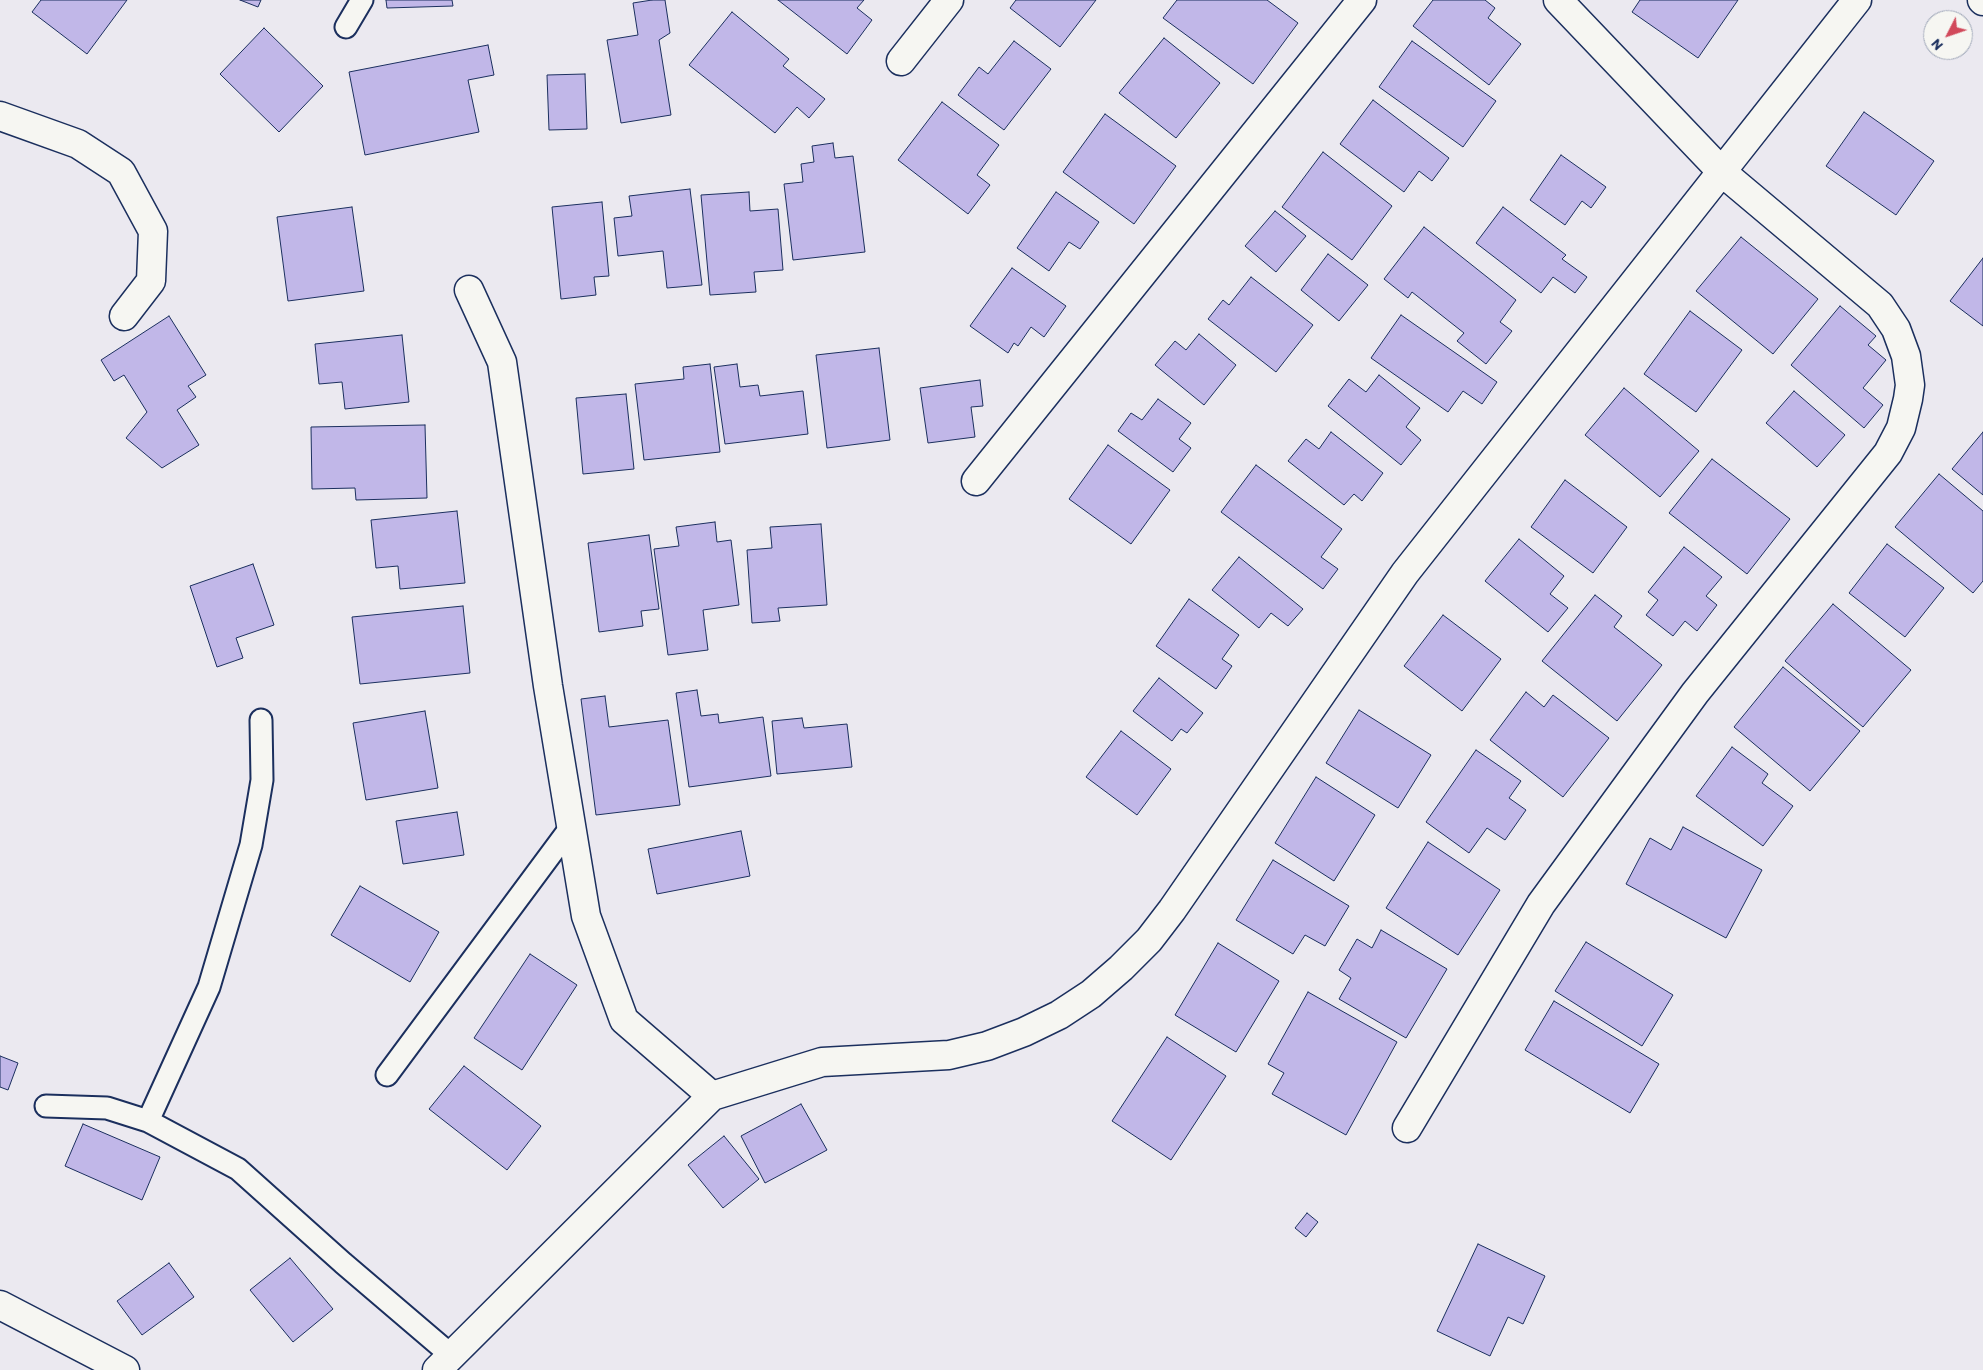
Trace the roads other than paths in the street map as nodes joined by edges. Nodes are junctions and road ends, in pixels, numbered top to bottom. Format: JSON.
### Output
{"nodes":[{"id":1,"x":362,"y":0,"type":"edge"},
{"id":2,"x":949,"y":0,"type":"edge"},
{"id":3,"x":1362,"y":0,"type":"edge"},
{"id":4,"x":1558,"y":0,"type":"edge"},
{"id":5,"x":1858,"y":0,"type":"edge"},
{"id":6,"x":346,"y":28,"type":"dead end"},
{"id":7,"x":901,"y":61,"type":"dead end"},
{"id":8,"x":0,"y":116,"type":"edge"},
{"id":9,"x":1723,"y":173,"type":"junction"},
{"id":10,"x":469,"y":290,"type":"dead end"},
{"id":11,"x":124,"y":316,"type":"dead end"},
{"id":12,"x":976,"y":481,"type":"dead end"},
{"id":13,"x":260,"y":720,"type":"dead end"},
{"id":14,"x":572,"y":827,"type":"junction"},
{"id":15,"x":387,"y":1075,"type":"dead end"},
{"id":16,"x":712,"y":1096,"type":"junction"},
{"id":17,"x":46,"y":1106,"type":"dead end"},
{"id":18,"x":148,"y":1121,"type":"junction"},
{"id":19,"x":1407,"y":1128,"type":"dead end"},
{"id":20,"x":0,"y":1305,"type":"edge"},
{"id":21,"x":445,"y":1363,"type":"edge"},
{"id":22,"x":125,"y":1370,"type":"edge"}],
"edges":[{"from":1,"to":6,"type":"lane"},
{"from":2,"to":7,"type":"street"},
{"from":3,"to":12,"type":"street"},
{"from":4,"to":9,"type":"street"},
{"from":5,"to":9,"type":"street"},
{"from":8,"to":11,"type":"street"},
{"from":9,"to":16,"type":"street"},
{"from":9,"to":19,"type":"street"},
{"from":10,"to":14,"type":"street"},
{"from":13,"to":18,"type":"lane"},
{"from":14,"to":15,"type":"lane"},
{"from":14,"to":16,"type":"street"},
{"from":16,"to":21,"type":"street"},
{"from":17,"to":18,"type":"lane"},
{"from":18,"to":21,"type":"lane"},
{"from":20,"to":22,"type":"street"}]}
